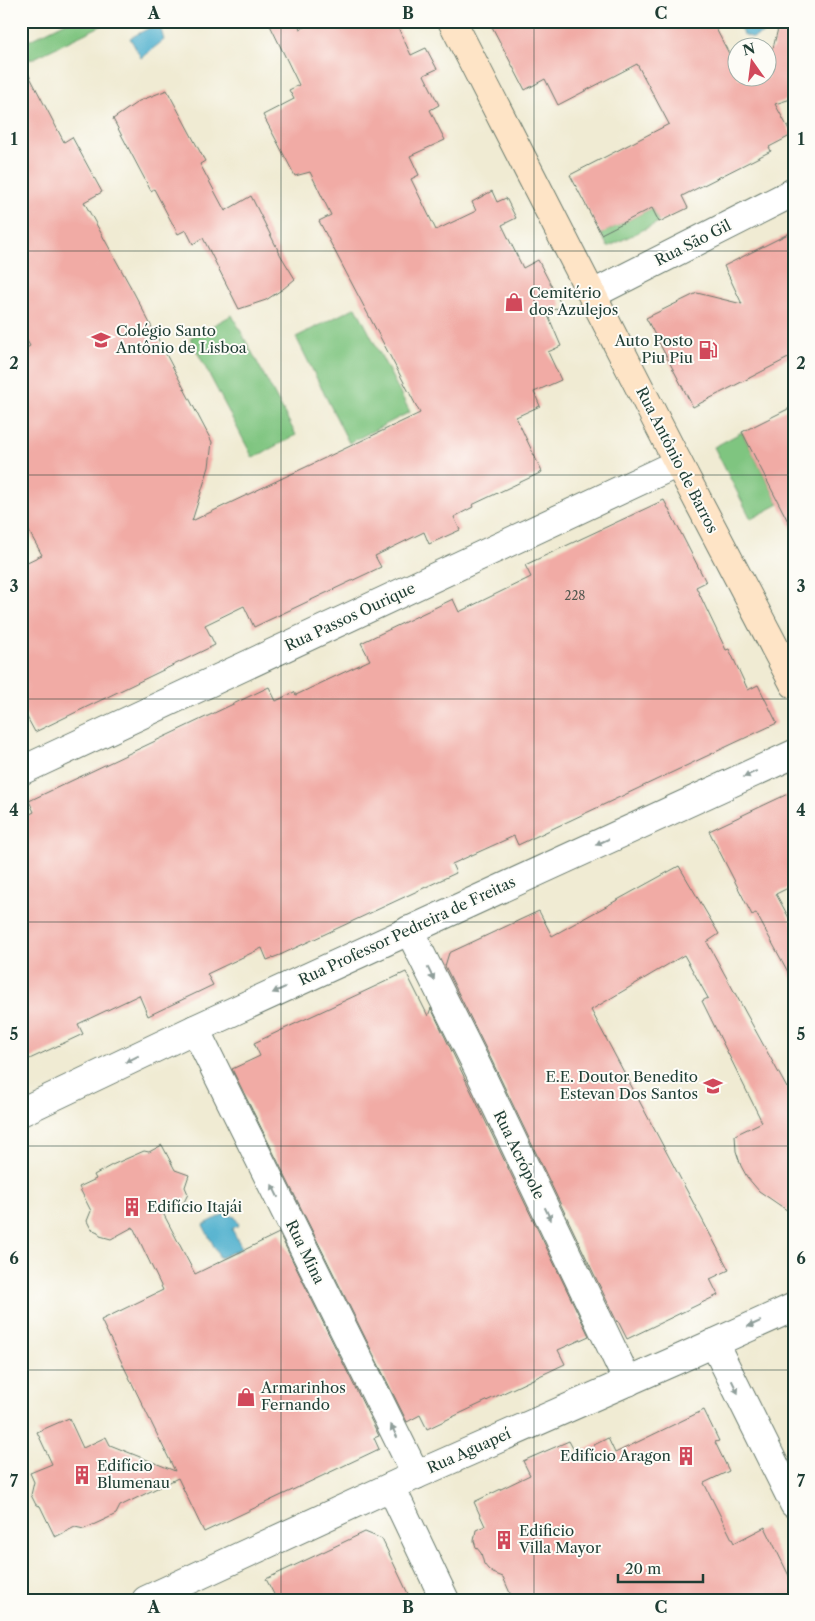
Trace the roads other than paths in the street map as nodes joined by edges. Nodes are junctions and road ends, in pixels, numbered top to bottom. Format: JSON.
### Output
{"nodes":[{"id":1,"x":452,"y":21,"type":"edge"},
{"id":2,"x":794,"y":192,"type":"edge"},
{"id":3,"x":593,"y":294,"type":"junction"},
{"id":4,"x":678,"y":463,"type":"junction"},
{"id":5,"x":794,"y":684,"type":"edge"},
{"id":6,"x":794,"y":754,"type":"edge"},
{"id":7,"x":21,"y":771,"type":"edge"},
{"id":8,"x":409,"y":930,"type":"junction"},
{"id":9,"x":195,"y":1029,"type":"junction"},
{"id":10,"x":21,"y":1112,"type":"edge"},
{"id":11,"x":794,"y":1306,"type":"edge"},
{"id":12,"x":714,"y":1343,"type":"junction"},
{"id":13,"x":628,"y":1382,"type":"junction"},
{"id":14,"x":416,"y":1475,"type":"junction"},
{"id":15,"x":391,"y":1487,"type":"junction"},
{"id":16,"x":794,"y":1504,"type":"edge"},
{"id":17,"x":146,"y":1600,"type":"edge"},
{"id":18,"x":445,"y":1600,"type":"edge"}],
"edges":[{"from":1,"to":3,"type":"main road","name":"Rua Antônio de Barros"},
{"from":2,"to":3,"type":"street","name":"Rua São Gil"},
{"from":3,"to":4,"type":"main road","name":"Rua Antônio de Barros"},
{"from":4,"to":5,"type":"main road","name":"Rua Antônio de Barros"},
{"from":4,"to":7,"type":"street","name":"Rua Passos Ourique"},
{"from":6,"to":8,"type":"street","name":"Rua Professor Pedreira de Freitas","one_way":true},
{"from":8,"to":9,"type":"street","name":"Rua Professor Pedreira de Freitas","one_way":true},
{"from":8,"to":13,"type":"street","name":"Rua Acrópole","one_way":true},
{"from":9,"to":10,"type":"street","name":"Rua Professor Pedreira de Freitas","one_way":true},
{"from":14,"to":9,"type":"street","name":"Rua Mina","one_way":true},
{"from":11,"to":12,"type":"street","name":"Rua Aguapeí","one_way":true},
{"from":12,"to":13,"type":"street","name":"Rua Aguapeí"},
{"from":12,"to":16,"type":"street","one_way":true},
{"from":13,"to":14,"type":"street","name":"Rua Aguapeí"},
{"from":14,"to":15,"type":"street","name":"Rua Aguapeí"},
{"from":15,"to":17,"type":"street","name":"Rua Aguapeí"},
{"from":15,"to":18,"type":"street"}]}
